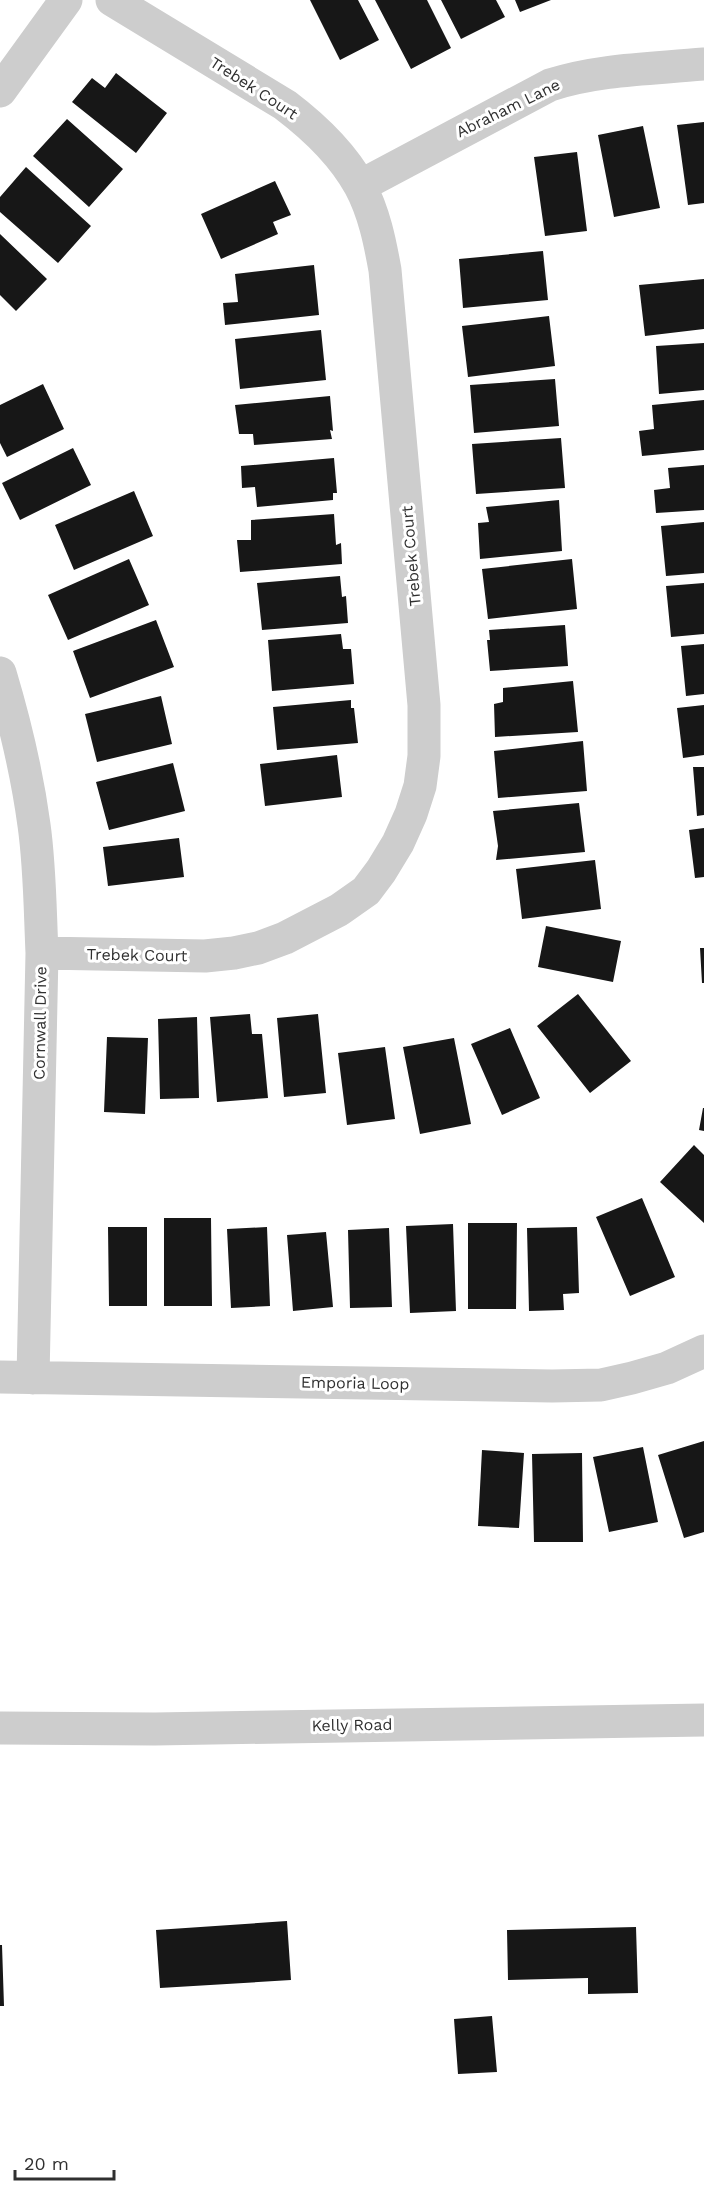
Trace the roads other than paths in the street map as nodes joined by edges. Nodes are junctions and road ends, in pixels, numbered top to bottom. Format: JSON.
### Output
{"nodes":[{"id":1,"x":66,"y":0,"type":"edge"},
{"id":2,"x":112,"y":0,"type":"edge"},
{"id":3,"x":704,"y":64,"type":"edge"},
{"id":4,"x":0,"y":91,"type":"edge"},
{"id":5,"x":360,"y":186,"type":"junction"},
{"id":6,"x":0,"y":673,"type":"edge"},
{"id":7,"x":42,"y":952,"type":"junction"},
{"id":8,"x":704,"y":1351,"type":"edge"},
{"id":9,"x":0,"y":1377,"type":"edge"},
{"id":10,"x":33,"y":1378,"type":"junction"},
{"id":11,"x":704,"y":1720,"type":"edge"},
{"id":12,"x":0,"y":1728,"type":"edge"}],
"edges":[{"from":1,"to":4,"type":"street"},
{"from":2,"to":5,"type":"street","name":"Trebek Court"},
{"from":3,"to":5,"type":"street","name":"Abraham Lane"},
{"from":5,"to":7,"type":"street","name":"Trebek Court"},
{"from":6,"to":7,"type":"street","name":"Cornwall Drive"},
{"from":7,"to":10,"type":"street","name":"Cornwall Drive"},
{"from":8,"to":10,"type":"street","name":"Emporia Loop"},
{"from":9,"to":10,"type":"street","name":"Emporia Loop"},
{"from":11,"to":12,"type":"street","name":"Kelly Road"}]}
